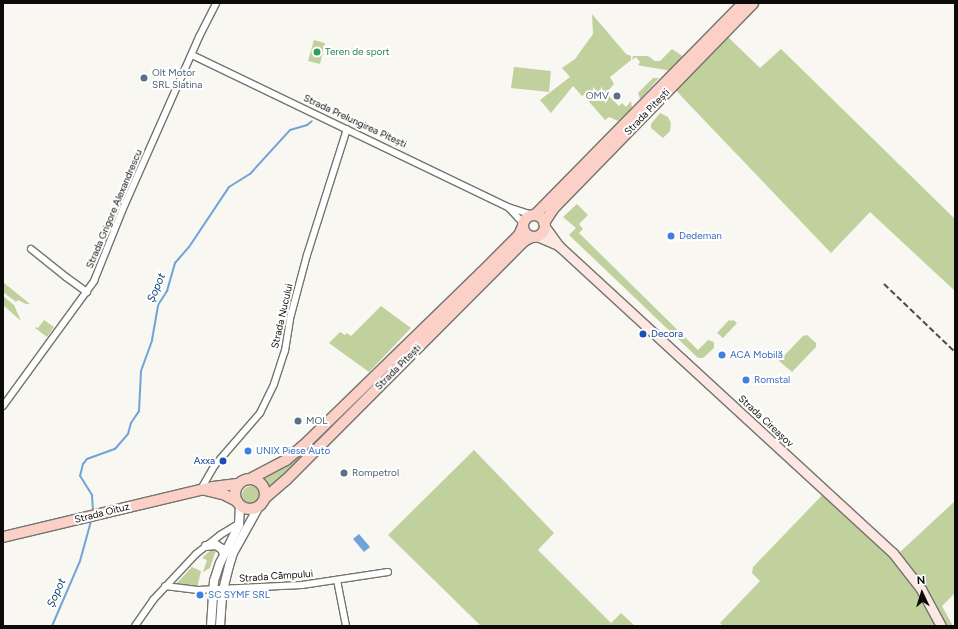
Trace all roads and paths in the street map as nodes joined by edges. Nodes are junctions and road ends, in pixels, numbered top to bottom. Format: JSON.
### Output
{"nodes":[{"id":1,"x":216,"y":3,"type":"edge"},
{"id":2,"x":743,"y":3,"type":"edge"},
{"id":3,"x":754,"y":3,"type":"edge"},
{"id":4,"x":192,"y":55,"type":"junction"},
{"id":5,"x":347,"y":129,"type":"junction"},
{"id":6,"x":508,"y":207,"type":"junction"},
{"id":7,"x":534,"y":215,"type":"junction"},
{"id":8,"x":523,"y":225,"type":"junction"},
{"id":9,"x":545,"y":225,"type":"junction"},
{"id":10,"x":535,"y":236,"type":"junction"},
{"id":11,"x":559,"y":246,"type":"junction"},
{"id":12,"x":31,"y":249,"type":"dead end"},
{"id":13,"x":87,"y":292,"type":"junction"},
{"id":14,"x":429,"y":330,"type":"junction"},
{"id":15,"x":3,"y":406,"type":"edge"},
{"id":16,"x":250,"y":479,"type":"junction"},
{"id":17,"x":239,"y":484,"type":"junction"},
{"id":18,"x":201,"y":490,"type":"junction"},
{"id":19,"x":265,"y":498,"type":"junction"},
{"id":20,"x":238,"y":503,"type":"junction"},
{"id":21,"x":258,"y":508,"type":"junction"},
{"id":22,"x":240,"y":522,"type":"junction"},
{"id":23,"x":3,"y":537,"type":"edge"},
{"id":24,"x":206,"y":546,"type":"junction"},
{"id":25,"x":224,"y":554,"type":"junction"},
{"id":26,"x":388,"y":572,"type":"dead end"},
{"id":27,"x":337,"y":580,"type":"junction"},
{"id":28,"x":166,"y":586,"type":"junction"},
{"id":29,"x":223,"y":589,"type":"junction"},
{"id":30,"x":213,"y":590,"type":"junction"},
{"id":31,"x":135,"y":626,"type":"edge"},
{"id":32,"x":211,"y":626,"type":"edge"},
{"id":33,"x":220,"y":626,"type":"edge"},
{"id":34,"x":346,"y":626,"type":"edge"},
{"id":35,"x":941,"y":626,"type":"edge"}],
"edges":[{"from":1,"to":4,"type":"street","name":"Strada Grigore Alexandrescu"},
{"from":2,"to":7,"type":"main road","name":"Strada Pitești"},
{"from":3,"to":9,"type":"main road","name":"Strada Pitești"},
{"from":4,"to":5,"type":"street","name":"Strada Prelungirea Pitești"},
{"from":4,"to":13,"type":"street","name":"Strada Grigore Alexandrescu"},
{"from":5,"to":6,"type":"street","name":"Strada Prelungirea Pitești"},
{"from":5,"to":18,"type":"street","name":"Strada Nucului"},
{"from":6,"to":7,"type":"street","name":"Strada Prelungirea Pitești"},
{"from":6,"to":8,"type":"street","name":"Strada Prelungirea Pitești"},
{"from":7,"to":8,"type":"main road","name":"Strada Pitești"},
{"from":7,"to":9,"type":"main road"},
{"from":8,"to":10,"type":"main road"},
{"from":8,"to":14,"type":"main road","name":"Strada Pitești"},
{"from":9,"to":10,"type":"main road","name":"Strada Pitești"},
{"from":9,"to":11,"type":"main road","name":"Strada Cireașov"},
{"from":10,"to":11,"type":"main road","name":"Strada Cireașov"},
{"from":10,"to":14,"type":"main road","name":"Strada Pitești"},
{"from":11,"to":35,"type":"main road","name":"Strada Cireașov"},
{"from":12,"to":13,"type":"street"},
{"from":13,"to":15,"type":"street","name":"Strada Grigore Alexandrescu"},
{"from":14,"to":16,"type":"main road","name":"Strada Pitești"},
{"from":14,"to":19,"type":"main road","name":"Strada Pitești"},
{"from":16,"to":17,"type":"main road"},
{"from":16,"to":19,"type":"main road"},
{"from":17,"to":18,"type":"main road","name":"Strada Oituz"},
{"from":17,"to":20,"type":"main road"},
{"from":18,"to":20,"type":"main road","name":"Strada Oituz"},
{"from":18,"to":23,"type":"main road","name":"Strada Oituz"},
{"from":19,"to":21,"type":"main road"},
{"from":20,"to":21,"type":"main road"},
{"from":20,"to":22,"type":"street"},
{"from":21,"to":29,"type":"street"},
{"from":22,"to":24,"type":"street"},
{"from":22,"to":25,"type":"street"},
{"from":24,"to":25,"type":"street"},
{"from":24,"to":28,"type":"street"},
{"from":25,"to":30,"type":"street"},
{"from":26,"to":27,"type":"street","name":"Strada Câmpului"},
{"from":27,"to":29,"type":"street","name":"Strada Câmpului"},
{"from":27,"to":34,"type":"street"},
{"from":28,"to":30,"type":"street","name":"Strada Câmpului"},
{"from":28,"to":31,"type":"street"},
{"from":29,"to":30,"type":"street","name":"Strada Câmpului"},
{"from":29,"to":33,"type":"street"},
{"from":30,"to":32,"type":"street"}]}
